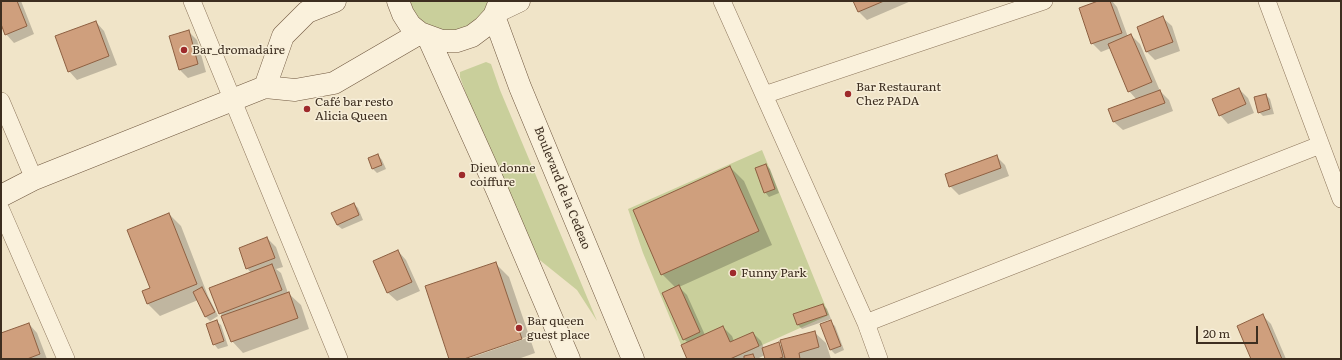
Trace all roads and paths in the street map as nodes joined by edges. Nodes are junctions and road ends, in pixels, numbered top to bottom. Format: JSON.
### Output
{"nodes":[{"id":1,"x":192,"y":1,"type":"edge"},
{"id":2,"x":335,"y":1,"type":"edge"},
{"id":3,"x":398,"y":1,"type":"edge"},
{"id":4,"x":519,"y":1,"type":"edge"},
{"id":5,"x":722,"y":1,"type":"edge"},
{"id":6,"x":1044,"y":1,"type":"edge"},
{"id":7,"x":1267,"y":1,"type":"edge"},
{"id":8,"x":497,"y":9,"type":"edge"},
{"id":9,"x":424,"y":35,"type":"junction"},
{"id":10,"x":265,"y":87,"type":"junction"},
{"id":11,"x":764,"y":95,"type":"junction"},
{"id":12,"x":234,"y":100,"type":"junction"},
{"id":13,"x":1,"y":102,"type":"edge"},
{"id":14,"x":1320,"y":145,"type":"junction"},
{"id":15,"x":34,"y":179,"type":"junction"},
{"id":16,"x":1,"y":196,"type":"edge"},
{"id":17,"x":1341,"y":199,"type":"edge"},
{"id":18,"x":1,"y":210,"type":"edge"},
{"id":19,"x":866,"y":323,"type":"junction"},
{"id":20,"x":66,"y":359,"type":"edge"},
{"id":21,"x":339,"y":359,"type":"edge"},
{"id":22,"x":569,"y":359,"type":"edge"},
{"id":23,"x":633,"y":359,"type":"edge"},
{"id":24,"x":879,"y":359,"type":"edge"}],
"edges":[{"from":1,"to":12,"type":"street"},
{"from":2,"to":10,"type":"main road"},
{"from":3,"to":9,"type":"main road"},
{"from":4,"to":8,"type":"main road"},
{"from":5,"to":11,"type":"street"},
{"from":6,"to":11,"type":"street"},
{"from":7,"to":14,"type":"street"},
{"from":8,"to":9,"type":"main road"},
{"from":8,"to":23,"type":"main road","name":"Boulevard de la Cedeao"},
{"from":9,"to":10,"type":"main road"},
{"from":9,"to":22,"type":"main road"},
{"from":10,"to":12,"type":"main road"},
{"from":11,"to":19,"type":"street"},
{"from":12,"to":15,"type":"main road"},
{"from":12,"to":21,"type":"street"},
{"from":13,"to":15,"type":"street"},
{"from":14,"to":17,"type":"street"},
{"from":14,"to":19,"type":"street"},
{"from":15,"to":16,"type":"main road"},
{"from":18,"to":20,"type":"street"},
{"from":19,"to":24,"type":"street"}]}
